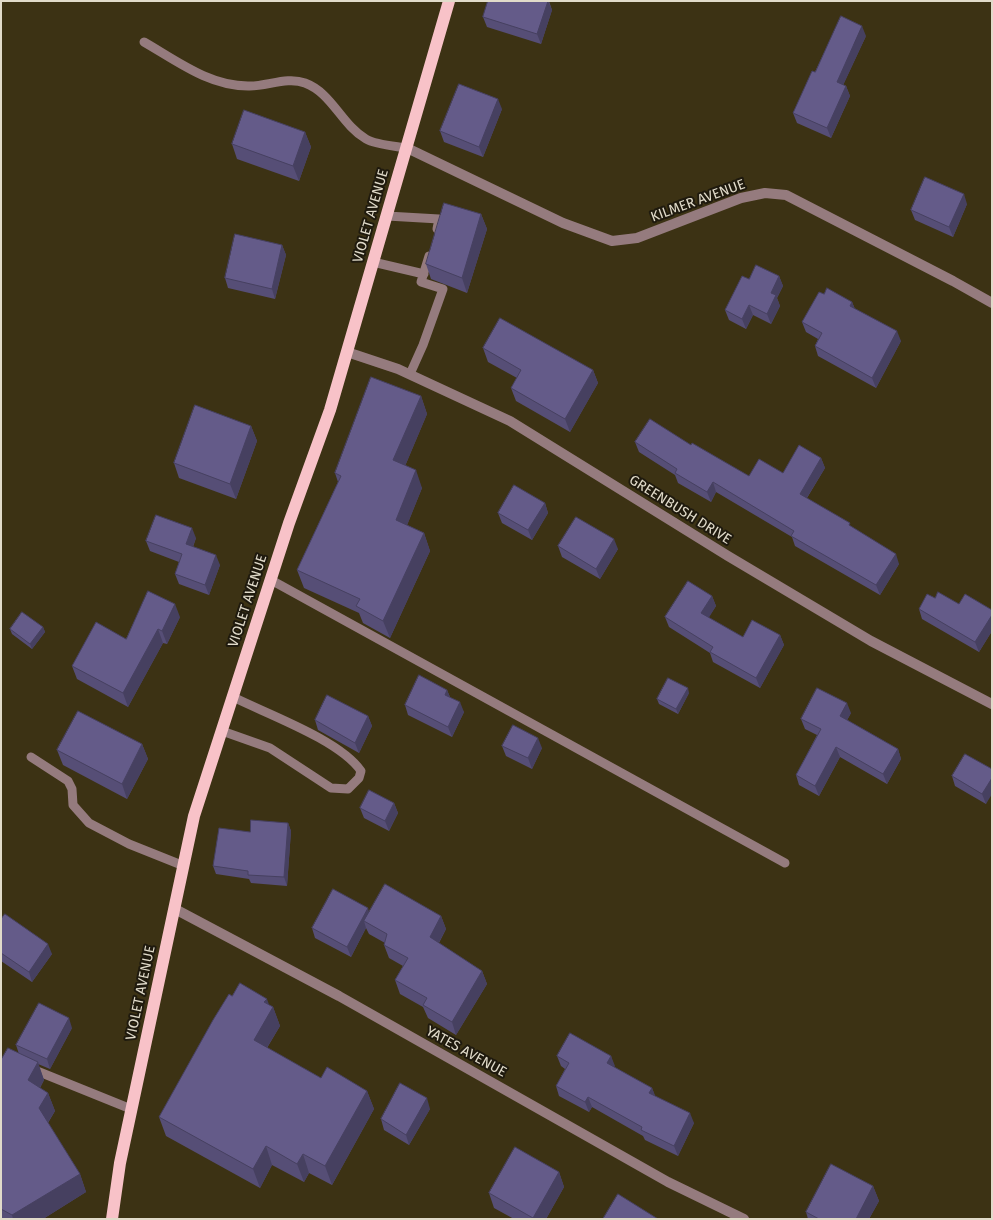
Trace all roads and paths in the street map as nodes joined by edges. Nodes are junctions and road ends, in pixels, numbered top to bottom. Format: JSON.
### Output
{"nodes":[{"id":1,"x":449,"y":1,"type":"edge"},
{"id":2,"x":144,"y":42,"type":"dead end"},
{"id":3,"x":407,"y":148,"type":"junction"},
{"id":4,"x":387,"y":216,"type":"junction"},
{"id":5,"x":373,"y":262,"type":"junction"},
{"id":6,"x":424,"y":274,"type":"junction"},
{"id":7,"x":992,"y":303,"type":"edge"},
{"id":8,"x":347,"y":352,"type":"junction"},
{"id":9,"x":410,"y":374,"type":"junction"},
{"id":10,"x":271,"y":580,"type":"junction"},
{"id":11,"x":233,"y":697,"type":"junction"},
{"id":12,"x":992,"y":704,"type":"edge"},
{"id":13,"x":222,"y":731,"type":"junction"},
{"id":14,"x":31,"y":757,"type":"dead end"},
{"id":15,"x":785,"y":863,"type":"dead end"},
{"id":16,"x":184,"y":866,"type":"junction"},
{"id":17,"x":175,"y":910,"type":"junction"},
{"id":18,"x":24,"y":1065,"type":"edge"},
{"id":19,"x":131,"y":1109,"type":"junction"},
{"id":20,"x":112,"y":1219,"type":"edge"},
{"id":21,"x":744,"y":1219,"type":"edge"}],
"edges":[{"from":1,"to":3,"type":"main road","name":"VIOLET AVENUE"},
{"from":2,"to":3,"type":"lane"},
{"from":3,"to":4,"type":"main road","name":"VIOLET AVENUE"},
{"from":3,"to":7,"type":"street","name":"KILMER AVENUE"},
{"from":4,"to":5,"type":"main road","name":"VIOLET AVENUE"},
{"from":4,"to":6,"type":"lane"},
{"from":5,"to":6,"type":"lane"},
{"from":5,"to":8,"type":"main road","name":"VIOLET AVENUE"},
{"from":6,"to":9,"type":"lane"},
{"from":8,"to":9,"type":"street","name":"GREENBUSH DRIVE"},
{"from":8,"to":10,"type":"main road","name":"VIOLET AVENUE"},
{"from":9,"to":12,"type":"street","name":"GREENBUSH DRIVE"},
{"from":10,"to":11,"type":"main road","name":"VIOLET AVENUE"},
{"from":10,"to":15,"type":"lane"},
{"from":11,"to":13,"type":"main road","name":"VIOLET AVENUE"},
{"from":11,"to":13,"type":"lane"},
{"from":13,"to":16,"type":"main road","name":"VIOLET AVENUE"},
{"from":14,"to":16,"type":"lane"},
{"from":16,"to":17,"type":"main road","name":"VIOLET AVENUE"},
{"from":17,"to":19,"type":"main road","name":"VIOLET AVENUE"},
{"from":17,"to":21,"type":"street","name":"YATES AVENUE"},
{"from":18,"to":19,"type":"lane"},
{"from":19,"to":20,"type":"main road","name":"VIOLET AVENUE"}]}
